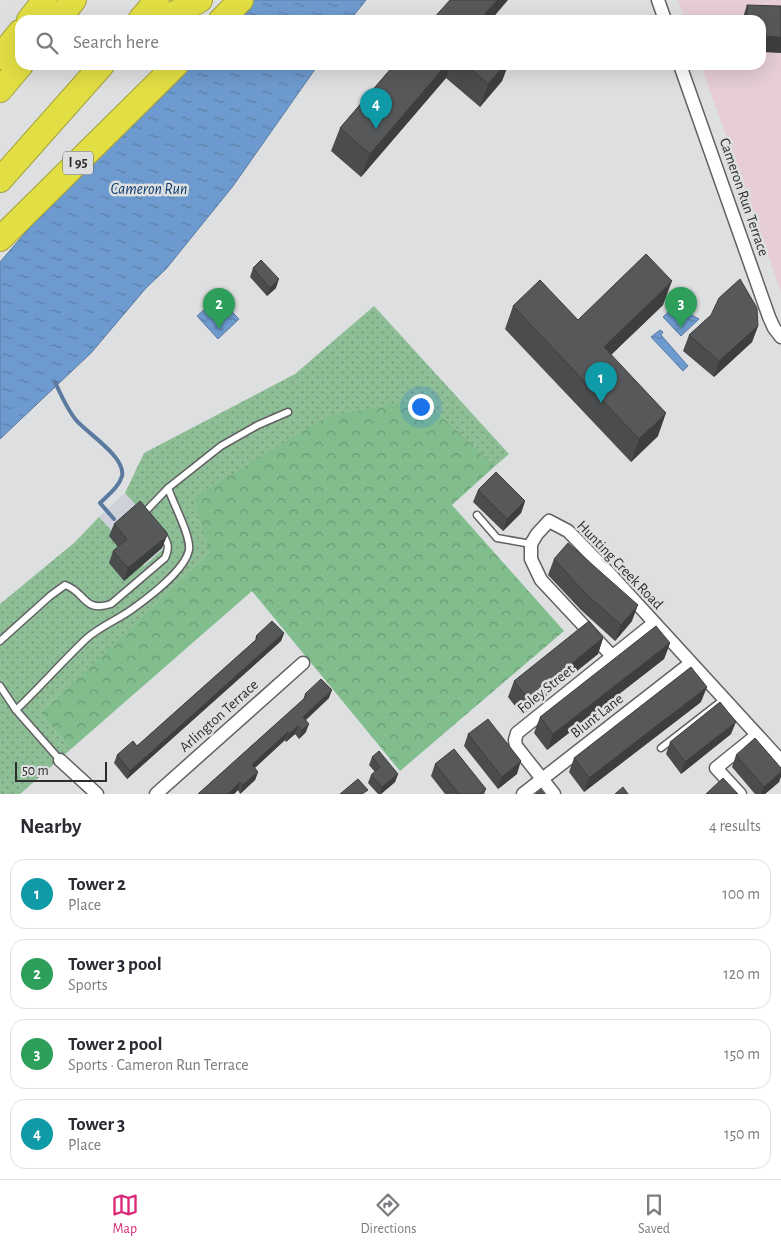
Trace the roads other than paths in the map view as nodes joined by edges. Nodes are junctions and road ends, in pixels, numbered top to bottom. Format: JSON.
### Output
{"nodes":[{"id":1,"x":45,"y":0,"type":"edge"},
{"id":2,"x":74,"y":0,"type":"edge"},
{"id":3,"x":157,"y":0,"type":"edge"},
{"id":4,"x":200,"y":0,"type":"edge"},
{"id":5,"x":241,"y":0,"type":"edge"},
{"id":6,"x":658,"y":0,"type":"edge"},
{"id":7,"x":33,"y":15,"type":"edge"},
{"id":8,"x":62,"y":15,"type":"edge"},
{"id":9,"x":144,"y":15,"type":"edge"},
{"id":10,"x":169,"y":15,"type":"edge"},
{"id":11,"x":226,"y":15,"type":"edge"},
{"id":12,"x":663,"y":15,"type":"edge"},
{"id":13,"x":15,"y":38,"type":"edge"},
{"id":14,"x":15,"y":54,"type":"edge"},
{"id":15,"x":0,"y":58,"type":"edge"},
{"id":16,"x":17,"y":70,"type":"edge"},
{"id":17,"x":98,"y":70,"type":"edge"},
{"id":18,"x":171,"y":70,"type":"edge"},
{"id":19,"x":682,"y":70,"type":"edge"},
{"id":20,"x":0,"y":90,"type":"edge"},
{"id":21,"x":0,"y":180,"type":"edge"},
{"id":22,"x":0,"y":239,"type":"edge"},
{"id":23,"x":781,"y":337,"type":"edge"},
{"id":24,"x":288,"y":412,"type":"dead end"},
{"id":25,"x":168,"y":488,"type":"junction"},
{"id":26,"x":476,"y":515,"type":"dead end"},
{"id":27,"x":154,"y":524,"type":"edge"},
{"id":28,"x":159,"y":530,"type":"edge"},
{"id":29,"x":531,"y":544,"type":"junction"},
{"id":30,"x":654,"y":623,"type":"junction"},
{"id":31,"x":0,"y":641,"type":"edge"},
{"id":32,"x":612,"y":656,"type":"junction"},
{"id":33,"x":303,"y":663,"type":"dead end"},
{"id":34,"x":691,"y":663,"type":"junction"},
{"id":35,"x":0,"y":686,"type":"edge"},
{"id":36,"x":724,"y":699,"type":"junction"},
{"id":37,"x":16,"y":710,"type":"junction"},
{"id":38,"x":756,"y":735,"type":"junction"},
{"id":39,"x":660,"y":748,"type":"dead end"},
{"id":40,"x":60,"y":760,"type":"joint"},
{"id":41,"x":781,"y":761,"type":"edge"},
{"id":42,"x":542,"y":779,"type":"junction"},
{"id":43,"x":96,"y":794,"type":"edge"},
{"id":44,"x":156,"y":794,"type":"edge"},
{"id":45,"x":523,"y":794,"type":"edge"},
{"id":46,"x":554,"y":794,"type":"edge"},
{"id":47,"x":740,"y":794,"type":"edge"}],
"edges":[{"from":1,"to":7,"type":"highway"},
{"from":2,"to":8,"type":"highway"},
{"from":3,"to":9,"type":"highway"},
{"from":4,"to":10,"type":"highway"},
{"from":5,"to":11,"type":"highway"},
{"from":6,"to":12,"type":"street"},
{"from":13,"to":15,"type":"highway"},
{"from":14,"to":15,"type":"highway"},
{"from":16,"to":20,"type":"highway"},
{"from":17,"to":21,"type":"highway"},
{"from":18,"to":22,"type":"highway","number":"I 95"},
{"from":19,"to":23,"type":"street","name":"Cameron Run Terrace"},
{"from":24,"to":25,"type":"lane"},
{"from":25,"to":27,"type":"lane"},
{"from":25,"to":37,"type":"lane"},
{"from":26,"to":29,"type":"lane"},
{"from":28,"to":31,"type":"lane"},
{"from":29,"to":30,"type":"street","name":"Hunting Creek Road"},
{"from":29,"to":32,"type":"street"},
{"from":30,"to":32,"type":"street","name":"Foley Street"},
{"from":30,"to":34,"type":"street","name":"Hunting Creek Road"},
{"from":32,"to":42,"type":"street","name":"Foley Street"},
{"from":33,"to":44,"type":"street","name":"Arlington Terrace"},
{"from":34,"to":36,"type":"street","name":"Hunting Creek Road"},
{"from":34,"to":42,"type":"street","name":"Blunt Lane"},
{"from":35,"to":37,"type":"lane"},
{"from":36,"to":38,"type":"street","name":"Hunting Creek Road"},
{"from":36,"to":39,"type":"lane"},
{"from":37,"to":40,"type":"lane"},
{"from":38,"to":41,"type":"street","name":"Hunting Creek Road"},
{"from":38,"to":47,"type":"street"},
{"from":40,"to":43,"type":"street"},
{"from":42,"to":45,"type":"street","name":"Blunt Lane"},
{"from":42,"to":46,"type":"street","name":"Foley Street"}]}
